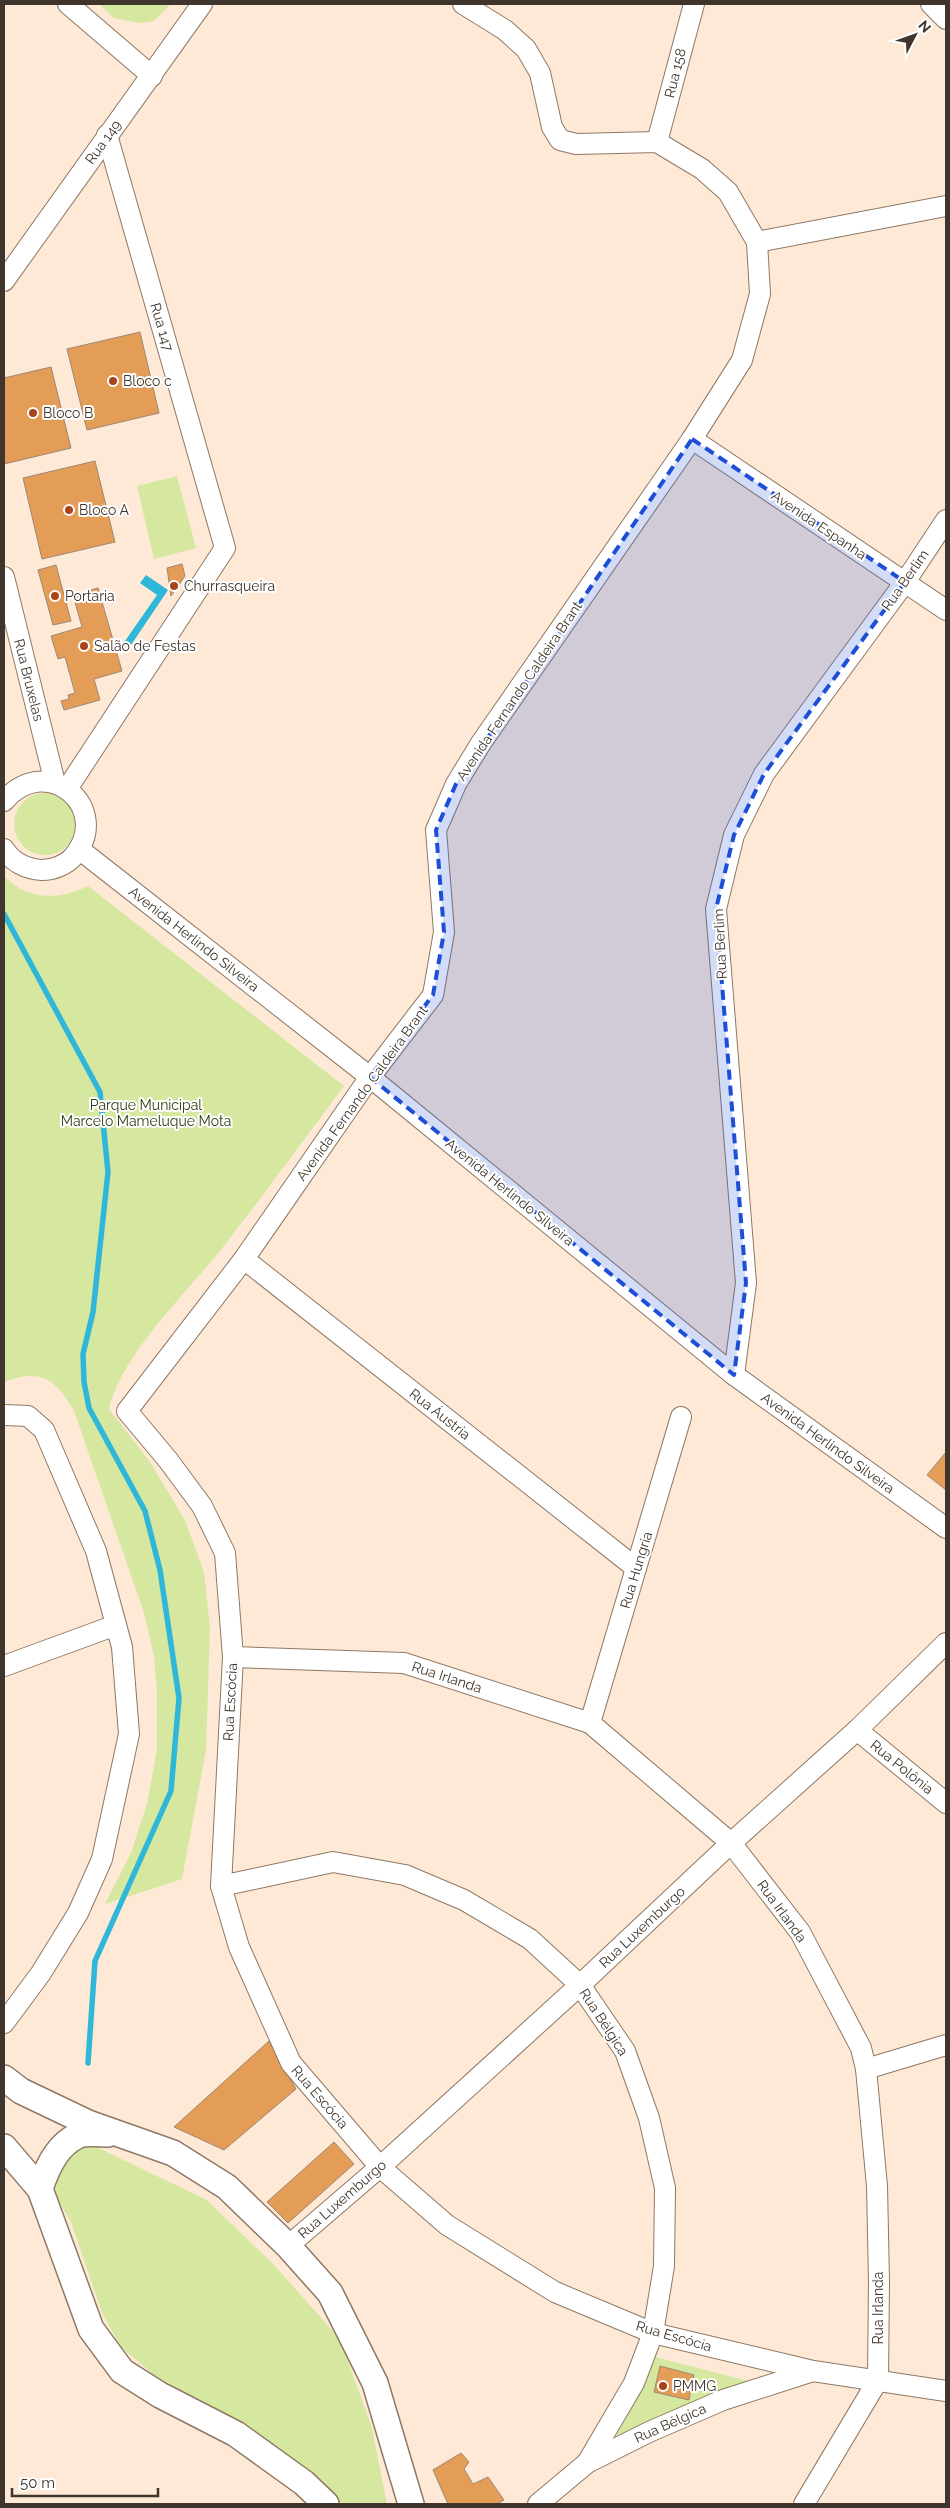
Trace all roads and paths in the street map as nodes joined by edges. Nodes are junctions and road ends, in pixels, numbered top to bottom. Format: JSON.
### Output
{"nodes":[{"id":1,"x":68,"y":4,"type":"edge"},
{"id":2,"x":202,"y":4,"type":"edge"},
{"id":3,"x":463,"y":4,"type":"edge"},
{"id":4,"x":694,"y":4,"type":"edge"},
{"id":5,"x":931,"y":4,"type":"edge"},
{"id":6,"x":946,"y":19,"type":"edge"},
{"id":7,"x":152,"y":76,"type":"junction"},
{"id":8,"x":107,"y":135,"type":"junction"},
{"id":9,"x":657,"y":142,"type":"junction"},
{"id":10,"x":946,"y":206,"type":"edge"},
{"id":11,"x":757,"y":242,"type":"junction"},
{"id":12,"x":4,"y":281,"type":"edge"},
{"id":13,"x":692,"y":439,"type":"junction"},
{"id":14,"x":946,"y":520,"type":"edge"},
{"id":15,"x":4,"y":577,"type":"edge"},
{"id":16,"x":904,"y":582,"type":"junction"},
{"id":17,"x":946,"y":610,"type":"edge"},
{"id":18,"x":61,"y":786,"type":"junction"},
{"id":19,"x":4,"y":800,"type":"edge"},
{"id":20,"x":4,"y":849,"type":"edge"},
{"id":21,"x":79,"y":849,"type":"junction"},
{"id":22,"x":370,"y":1077,"type":"junction"},
{"id":23,"x":244,"y":1259,"type":"junction"},
{"id":24,"x":734,"y":1375,"type":"junction"},
{"id":25,"x":127,"y":1411,"type":"joint"},
{"id":26,"x":4,"y":1415,"type":"edge"},
{"id":27,"x":682,"y":1416,"type":"dead end"},
{"id":28,"x":946,"y":1528,"type":"edge"},
{"id":29,"x":636,"y":1568,"type":"junction"},
{"id":30,"x":116,"y":1625,"type":"junction"},
{"id":31,"x":946,"y":1642,"type":"edge"},
{"id":32,"x":233,"y":1657,"type":"junction"},
{"id":33,"x":4,"y":1666,"type":"edge"},
{"id":34,"x":590,"y":1723,"type":"junction"},
{"id":35,"x":857,"y":1730,"type":"junction"},
{"id":36,"x":946,"y":1803,"type":"edge"},
{"id":37,"x":731,"y":1843,"type":"junction"},
{"id":38,"x":221,"y":1886,"type":"junction"},
{"id":39,"x":580,"y":1985,"type":"junction"},
{"id":40,"x":4,"y":2023,"type":"edge"},
{"id":41,"x":946,"y":2045,"type":"edge"},
{"id":42,"x":866,"y":2069,"type":"junction"},
{"id":43,"x":4,"y":2078,"type":"edge"},
{"id":44,"x":118,"y":2134,"type":"junction"},
{"id":45,"x":4,"y":2147,"type":"edge"},
{"id":46,"x":380,"y":2167,"type":"junction"},
{"id":47,"x":40,"y":2189,"type":"junction"},
{"id":48,"x":288,"y":2246,"type":"junction"},
{"id":49,"x":653,"y":2333,"type":"junction"},
{"id":50,"x":813,"y":2371,"type":"junction"},
{"id":51,"x":878,"y":2380,"type":"junction"},
{"id":52,"x":946,"y":2391,"type":"edge"},
{"id":53,"x":587,"y":2463,"type":"junction"},
{"id":54,"x":326,"y":2504,"type":"edge"},
{"id":55,"x":411,"y":2504,"type":"edge"},
{"id":56,"x":538,"y":2504,"type":"edge"},
{"id":57,"x":804,"y":2504,"type":"edge"}],
"edges":[{"from":1,"to":7,"type":"street"},
{"from":2,"to":7,"type":"street","name":"Rua 149"},
{"from":3,"to":9,"type":"street"},
{"from":4,"to":9,"type":"street","name":"Rua 158"},
{"from":5,"to":6,"type":"street"},
{"from":7,"to":8,"type":"street","name":"Rua 149"},
{"from":8,"to":12,"type":"street","name":"Rua 149"},
{"from":8,"to":18,"type":"street","name":"Rua 147"},
{"from":9,"to":11,"type":"street"},
{"from":10,"to":11,"type":"street"},
{"from":11,"to":13,"type":"street","name":"Avenida Fernando Caldeira Brant"},
{"from":13,"to":16,"type":"street","name":"Avenida Espanha"},
{"from":13,"to":22,"type":"street","name":"Avenida Fernando Caldeira Brant"},
{"from":14,"to":16,"type":"street","name":"Rua Berlim"},
{"from":15,"to":18,"type":"street","name":"Rua Bruxelas"},
{"from":16,"to":17,"type":"street","name":"Avenida Espanha"},
{"from":16,"to":24,"type":"street","name":"Rua Berlim"},
{"from":18,"to":19,"type":"street"},
{"from":18,"to":21,"type":"street"},
{"from":20,"to":21,"type":"street"},
{"from":21,"to":22,"type":"street","name":"Avenida Herlindo Silveira"},
{"from":22,"to":23,"type":"street","name":"Avenida Fernando Caldeira Brant"},
{"from":22,"to":24,"type":"street","name":"Avenida Herlindo Silveira"},
{"from":23,"to":25,"type":"street","name":"Avenida Fernando Caldeira Brant"},
{"from":23,"to":29,"type":"street","name":"Rua Áustria"},
{"from":24,"to":28,"type":"street","name":"Avenida Herlindo Silveira"},
{"from":25,"to":32,"type":"street","name":"Rua Escócia"},
{"from":26,"to":30,"type":"street"},
{"from":27,"to":29,"type":"street","name":"Rua Hungria"},
{"from":29,"to":34,"type":"street","name":"Rua Hungria"},
{"from":30,"to":33,"type":"street"},
{"from":30,"to":40,"type":"street"},
{"from":31,"to":35,"type":"street","name":"Rua Luxemburgo"},
{"from":32,"to":34,"type":"street","name":"Rua Irlanda"},
{"from":32,"to":38,"type":"street","name":"Rua Escócia"},
{"from":34,"to":37,"type":"street","name":"Rua Irlanda"},
{"from":35,"to":36,"type":"street","name":"Rua Polônia"},
{"from":35,"to":37,"type":"street","name":"Rua Luxemburgo"},
{"from":37,"to":39,"type":"street","name":"Rua Luxemburgo"},
{"from":37,"to":42,"type":"street","name":"Rua Irlanda"},
{"from":38,"to":39,"type":"street","name":"Rua Bélgica"},
{"from":38,"to":46,"type":"street","name":"Rua Escócia"},
{"from":39,"to":46,"type":"street","name":"Rua Luxemburgo"},
{"from":39,"to":49,"type":"street","name":"Rua Bélgica"},
{"from":41,"to":42,"type":"street"},
{"from":42,"to":51,"type":"street","name":"Rua Irlanda"},
{"from":43,"to":44,"type":"street"},
{"from":44,"to":47,"type":"street"},
{"from":44,"to":48,"type":"street"},
{"from":45,"to":47,"type":"street"},
{"from":46,"to":48,"type":"street","name":"Rua Luxemburgo"},
{"from":46,"to":49,"type":"street","name":"Rua Escócia"},
{"from":47,"to":54,"type":"street"},
{"from":48,"to":55,"type":"street"},
{"from":49,"to":50,"type":"street","name":"Rua Escócia"},
{"from":49,"to":53,"type":"street","name":"Rua Bélgica"},
{"from":50,"to":51,"type":"street","name":"Rua Escócia"},
{"from":50,"to":53,"type":"street","name":"Rua Bélgica"},
{"from":51,"to":52,"type":"street","name":"Rua Escócia"},
{"from":51,"to":57,"type":"street"},
{"from":53,"to":56,"type":"street","name":"Rua Bélgica"}]}
